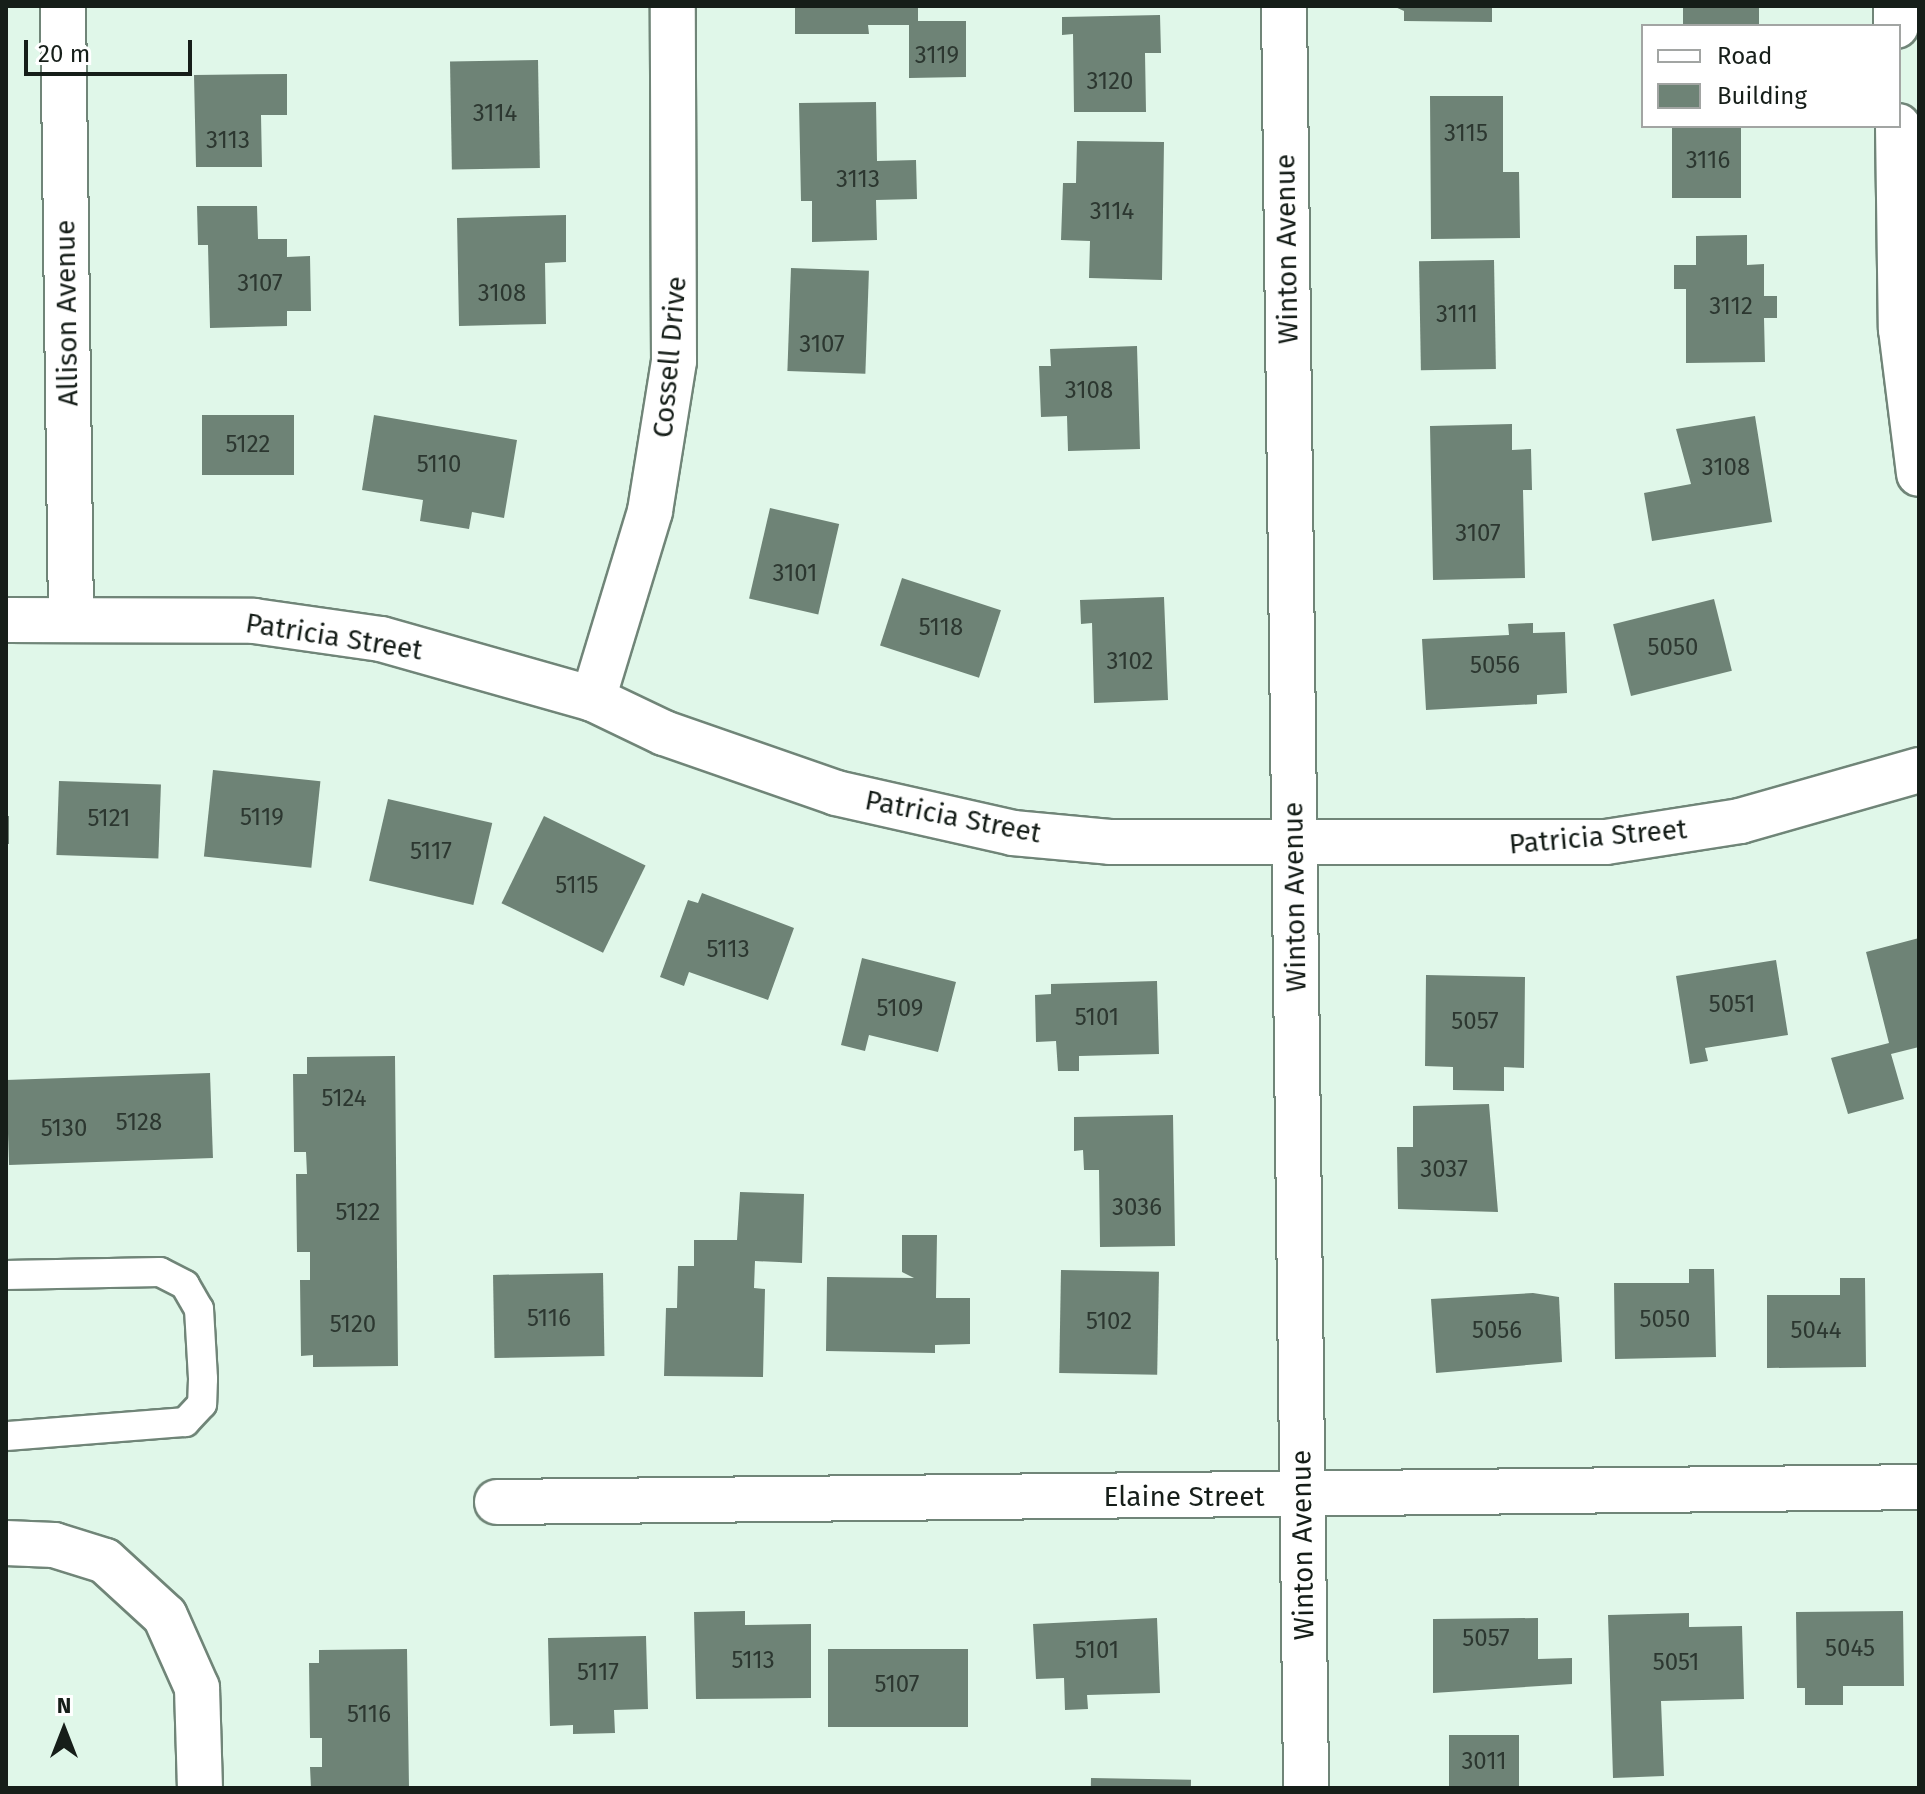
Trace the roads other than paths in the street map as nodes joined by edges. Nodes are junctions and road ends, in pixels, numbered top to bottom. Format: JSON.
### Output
{"nodes":[{"id":1,"x":63,"y":6,"type":"edge"},
{"id":2,"x":673,"y":6,"type":"edge"},
{"id":3,"x":1284,"y":6,"type":"edge"},
{"id":4,"x":1898,"y":128,"type":"edge"},
{"id":5,"x":1919,"y":474,"type":"edge"},
{"id":6,"x":71,"y":619,"type":"junction"},
{"id":7,"x":6,"y":620,"type":"edge"},
{"id":8,"x":593,"y":699,"type":"junction"},
{"id":9,"x":1919,"y":770,"type":"edge"},
{"id":10,"x":1294,"y":848,"type":"junction"},
{"id":11,"x":6,"y":1275,"type":"edge"},
{"id":12,"x":6,"y":1436,"type":"edge"},
{"id":13,"x":1919,"y":1487,"type":"edge"},
{"id":14,"x":1303,"y":1496,"type":"junction"},
{"id":15,"x":497,"y":1502,"type":"dead end"},
{"id":16,"x":6,"y":1543,"type":"edge"},
{"id":17,"x":200,"y":1788,"type":"edge"},
{"id":18,"x":1306,"y":1788,"type":"edge"}],
"edges":[{"from":1,"to":6,"type":"street","name":"Allison Avenue"},
{"from":2,"to":8,"type":"street","name":"Cossell Drive"},
{"from":3,"to":10,"type":"street","name":"Winton Avenue"},
{"from":4,"to":5,"type":"street"},
{"from":6,"to":7,"type":"street","name":"Patricia Street"},
{"from":6,"to":8,"type":"street","name":"Patricia Street"},
{"from":8,"to":10,"type":"street","name":"Patricia Street"},
{"from":9,"to":10,"type":"street","name":"Patricia Street"},
{"from":10,"to":14,"type":"street","name":"Winton Avenue"},
{"from":11,"to":12,"type":"lane"},
{"from":13,"to":14,"type":"street","name":"Elaine Street"},
{"from":14,"to":15,"type":"street","name":"Elaine Street"},
{"from":14,"to":18,"type":"street","name":"Winton Avenue"},
{"from":16,"to":17,"type":"street"}]}
